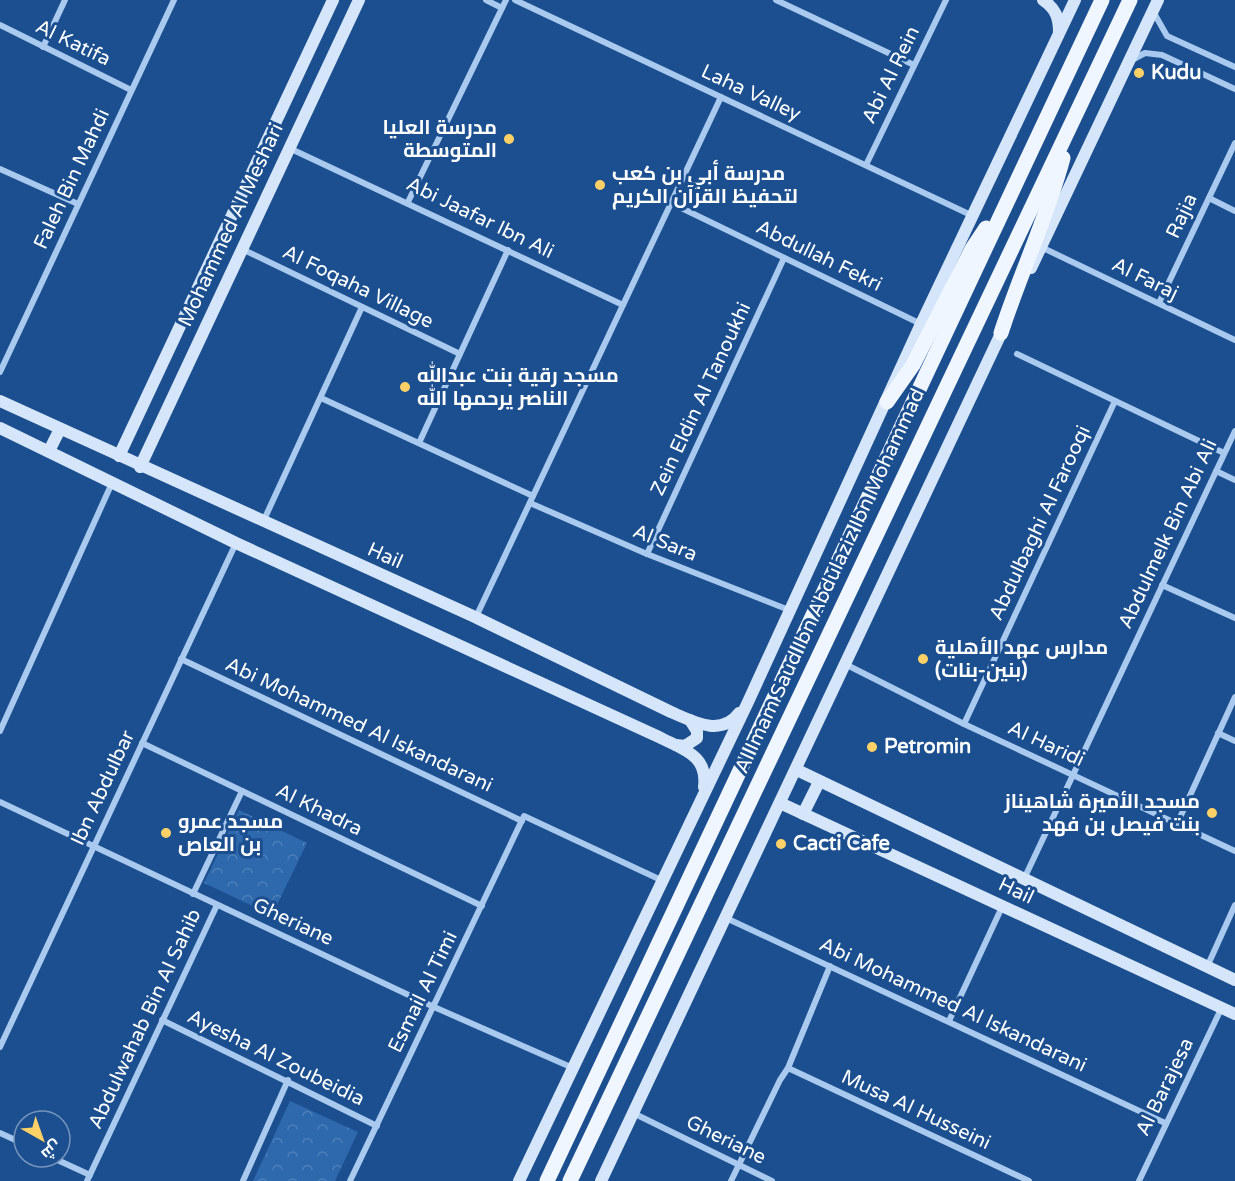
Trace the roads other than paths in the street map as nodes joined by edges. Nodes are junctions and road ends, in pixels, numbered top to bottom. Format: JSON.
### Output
{"nodes":[{"id":1,"x":65,"y":0,"type":"edge"},
{"id":2,"x":174,"y":0,"type":"edge"},
{"id":3,"x":333,"y":0,"type":"edge"},
{"id":4,"x":359,"y":0,"type":"edge"},
{"id":5,"x":486,"y":0,"type":"edge"},
{"id":6,"x":506,"y":0,"type":"edge"},
{"id":7,"x":515,"y":0,"type":"edge"},
{"id":8,"x":776,"y":0,"type":"edge"},
{"id":9,"x":946,"y":0,"type":"edge"},
{"id":10,"x":1043,"y":0,"type":"edge"},
{"id":11,"x":1075,"y":0,"type":"edge"},
{"id":12,"x":1102,"y":0,"type":"edge"},
{"id":13,"x":1130,"y":0,"type":"edge"},
{"id":14,"x":1155,"y":5,"type":"edge"},
{"id":15,"x":502,"y":8,"type":"junction"},
{"id":16,"x":0,"y":26,"type":"edge"},
{"id":17,"x":1059,"y":35,"type":"junction"},
{"id":18,"x":44,"y":47,"type":"junction"},
{"id":19,"x":1128,"y":62,"type":"junction"},
{"id":20,"x":914,"y":65,"type":"junction"},
{"id":21,"x":1235,"y":67,"type":"edge"},
{"id":22,"x":1235,"y":89,"type":"edge"},
{"id":23,"x":131,"y":90,"type":"junction"},
{"id":24,"x":721,"y":97,"type":"junction"},
{"id":25,"x":1073,"y":121,"type":"junction"},
{"id":26,"x":270,"y":140,"type":"junction"},
{"id":27,"x":1235,"y":143,"type":"edge"},
{"id":28,"x":289,"y":147,"type":"junction"},
{"id":29,"x":866,"y":165,"type":"junction"},
{"id":30,"x":0,"y":169,"type":"edge"},
{"id":31,"x":1014,"y":185,"type":"junction"},
{"id":32,"x":1209,"y":198,"type":"junction"},
{"id":33,"x":408,"y":202,"type":"junction"},
{"id":34,"x":671,"y":203,"type":"junction"},
{"id":35,"x":78,"y":204,"type":"junction"},
{"id":36,"x":1235,"y":211,"type":"edge"},
{"id":37,"x":974,"y":216,"type":"junction"},
{"id":38,"x":1041,"y":247,"type":"junction"},
{"id":39,"x":242,"y":249,"type":"junction"},
{"id":40,"x":508,"y":250,"type":"junction"},
{"id":41,"x":784,"y":258,"type":"junction"},
{"id":42,"x":1159,"y":303,"type":"junction"},
{"id":43,"x":623,"y":305,"type":"junction"},
{"id":44,"x":362,"y":308,"type":"junction"},
{"id":45,"x":921,"y":324,"type":"junction"},
{"id":46,"x":1001,"y":333,"type":"junction"},
{"id":47,"x":1235,"y":340,"type":"edge"},
{"id":48,"x":460,"y":354,"type":"junction"},
{"id":49,"x":1017,"y":354,"type":"dead end"},
{"id":50,"x":0,"y":372,"type":"edge"},
{"id":51,"x":321,"y":398,"type":"junction"},
{"id":52,"x":0,"y":401,"type":"edge"},
{"id":53,"x":1115,"y":401,"type":"junction"},
{"id":54,"x":887,"y":402,"type":"junction"},
{"id":55,"x":134,"y":425,"type":"junction"},
{"id":56,"x":0,"y":428,"type":"edge"},
{"id":57,"x":60,"y":429,"type":"junction"},
{"id":58,"x":1235,"y":431,"type":"edge"},
{"id":59,"x":155,"y":433,"type":"junction"},
{"id":60,"x":419,"y":442,"type":"junction"},
{"id":61,"x":49,"y":451,"type":"junction"},
{"id":62,"x":1224,"y":453,"type":"junction"},
{"id":63,"x":118,"y":456,"type":"junction"},
{"id":64,"x":140,"y":466,"type":"junction"},
{"id":65,"x":1216,"y":471,"type":"junction"},
{"id":66,"x":1235,"y":480,"type":"edge"},
{"id":67,"x":113,"y":482,"type":"junction"},
{"id":68,"x":531,"y":499,"type":"junction"},
{"id":69,"x":263,"y":523,"type":"junction"},
{"id":70,"x":236,"y":543,"type":"junction"},
{"id":71,"x":647,"y":555,"type":"junction"},
{"id":72,"x":1162,"y":585,"type":"junction"},
{"id":73,"x":789,"y":610,"type":"junction"},
{"id":74,"x":476,"y":617,"type":"junction"},
{"id":75,"x":1235,"y":618,"type":"edge"},
{"id":76,"x":181,"y":659,"type":"junction"},
{"id":77,"x":845,"y":664,"type":"junction"},
{"id":78,"x":1235,"y":697,"type":"edge"},
{"id":79,"x":748,"y":702,"type":"junction"},
{"id":80,"x":690,"y":720,"type":"junction"},
{"id":81,"x":964,"y":724,"type":"junction"},
{"id":82,"x":0,"y":731,"type":"edge"},
{"id":83,"x":1218,"y":733,"type":"junction"},
{"id":84,"x":1235,"y":741,"type":"edge"},
{"id":85,"x":142,"y":743,"type":"junction"},
{"id":86,"x":675,"y":745,"type":"junction"},
{"id":87,"x":797,"y":770,"type":"junction"},
{"id":88,"x":1073,"y":775,"type":"junction"},
{"id":89,"x":819,"y":782,"type":"junction"},
{"id":90,"x":242,"y":791,"type":"junction"},
{"id":91,"x":704,"y":795,"type":"junction"},
{"id":92,"x":0,"y":802,"type":"edge"},
{"id":93,"x":780,"y":803,"type":"junction"},
{"id":94,"x":803,"y":814,"type":"junction"},
{"id":95,"x":523,"y":819,"type":"junction"},
{"id":96,"x":1177,"y":824,"type":"junction"},
{"id":97,"x":94,"y":847,"type":"junction"},
{"id":98,"x":1235,"y":851,"type":"edge"},
{"id":99,"x":662,"y":880,"type":"junction"},
{"id":100,"x":1024,"y":880,"type":"junction"},
{"id":101,"x":193,"y":894,"type":"junction"},
{"id":102,"x":217,"y":905,"type":"junction"},
{"id":103,"x":1235,"y":905,"type":"edge"},
{"id":104,"x":482,"y":906,"type":"junction"},
{"id":105,"x":1002,"y":907,"type":"junction"},
{"id":106,"x":726,"y":918,"type":"junction"},
{"id":107,"x":830,"y":966,"type":"junction"},
{"id":108,"x":1208,"y":967,"type":"junction"},
{"id":109,"x":1235,"y":980,"type":"edge"},
{"id":110,"x":434,"y":1007,"type":"junction"},
{"id":111,"x":1222,"y":1007,"type":"junction"},
{"id":112,"x":1235,"y":1014,"type":"edge"},
{"id":113,"x":162,"y":1020,"type":"junction"},
{"id":114,"x":949,"y":1021,"type":"junction"},
{"id":115,"x":0,"y":1047,"type":"edge"},
{"id":116,"x":573,"y":1068,"type":"junction"},
{"id":117,"x":788,"y":1068,"type":"junction"},
{"id":118,"x":288,"y":1080,"type":"junction"},
{"id":119,"x":633,"y":1112,"type":"junction"},
{"id":120,"x":1165,"y":1123,"type":"junction"},
{"id":121,"x":377,"y":1126,"type":"junction"},
{"id":122,"x":738,"y":1164,"type":"junction"},
{"id":123,"x":72,"y":1169,"type":"edge"},
{"id":124,"x":88,"y":1178,"type":"edge"},
{"id":125,"x":243,"y":1181,"type":"edge"},
{"id":126,"x":350,"y":1181,"type":"edge"},
{"id":127,"x":519,"y":1181,"type":"edge"},
{"id":128,"x":547,"y":1181,"type":"edge"},
{"id":129,"x":570,"y":1181,"type":"edge"},
{"id":130,"x":601,"y":1181,"type":"edge"},
{"id":131,"x":731,"y":1181,"type":"edge"},
{"id":132,"x":772,"y":1181,"type":"edge"},
{"id":133,"x":1029,"y":1181,"type":"edge"},
{"id":134,"x":1139,"y":1181,"type":"edge"}],
"edges":[{"from":1,"to":18,"type":"street"},
{"from":2,"to":23,"type":"street","name":"Faleh Bin Mahdi"},
{"from":3,"to":26,"type":"street","name":"Mohammed Al Meshari"},
{"from":4,"to":28,"type":"street","name":"Mohammed Al Meshari"},
{"from":5,"to":15,"type":"street"},
{"from":6,"to":15,"type":"street"},
{"from":7,"to":24,"type":"street","name":"Laha Valley"},
{"from":8,"to":20,"type":"street"},
{"from":9,"to":20,"type":"street","name":"Abi Al Rein"},
{"from":10,"to":17,"type":"street"},
{"from":11,"to":17,"type":"street","name":"Al Imam Saud Ibn Abdulaziz Ibn Mohammad"},
{"from":12,"to":31,"type":"main road","name":"Al Imam Saud Ibn Abdulaziz Ibn Mohammad"},
{"from":13,"to":25,"type":"main road","name":"Al Imam Saud Ibn Abdulaziz Ibn Mohammad"},
{"from":14,"to":19,"type":"street"},
{"from":14,"to":21,"type":"street"},
{"from":15,"to":33,"type":"street"},
{"from":16,"to":18,"type":"street","name":"Al Katifa"},
{"from":17,"to":37,"type":"street","name":"Al Imam Saud Ibn Abdulaziz Ibn Mohammad"},
{"from":18,"to":23,"type":"street","name":"Al Katifa"},
{"from":19,"to":22,"type":"street"},
{"from":19,"to":38,"type":"street"},
{"from":20,"to":29,"type":"street","name":"Abi Al Rein"},
{"from":23,"to":35,"type":"street","name":"Faleh Bin Mahdi"},
{"from":24,"to":29,"type":"street","name":"Laha Valley"},
{"from":24,"to":34,"type":"street"},
{"from":25,"to":46,"type":"main road"},
{"from":25,"to":129,"type":"main road","name":"Al Imam Saud Ibn Abdulaziz Ibn Mohammad"},
{"from":26,"to":28,"type":"street"},
{"from":26,"to":55,"type":"street","name":"Mohammed Al Meshari"},
{"from":27,"to":32,"type":"street","name":"Rajia"},
{"from":28,"to":33,"type":"street","name":"Abi Jaafar Ibn Ali"},
{"from":28,"to":39,"type":"street","name":"Mohammed Al Meshari"},
{"from":29,"to":37,"type":"street","name":"Laha Valley"},
{"from":30,"to":35,"type":"street"},
{"from":31,"to":54,"type":"main road"},
{"from":31,"to":128,"type":"main road","name":"Al Imam Saud Ibn Abdulaziz Ibn Mohammad"},
{"from":32,"to":36,"type":"street"},
{"from":32,"to":42,"type":"street","name":"Rajia"},
{"from":33,"to":40,"type":"street","name":"Abi Jaafar Ibn Ali"},
{"from":34,"to":41,"type":"street","name":"Abdullah Fekri"},
{"from":34,"to":43,"type":"street"},
{"from":35,"to":50,"type":"street","name":"Faleh Bin Mahdi"},
{"from":37,"to":45,"type":"street","name":"Al Imam Saud Ibn Abdulaziz Ibn Mohammad"},
{"from":38,"to":42,"type":"street","name":"Al Faraj"},
{"from":38,"to":46,"type":"street"},
{"from":39,"to":44,"type":"street","name":"Al Foqaha Village"},
{"from":39,"to":59,"type":"street","name":"Mohammed Al Meshari"},
{"from":40,"to":43,"type":"street","name":"Abi Jaafar Ibn Ali"},
{"from":40,"to":48,"type":"street"},
{"from":41,"to":45,"type":"street","name":"Abdullah Fekri"},
{"from":41,"to":71,"type":"street","name":"Zein Eldin Al Tanoukhi"},
{"from":42,"to":47,"type":"street","name":"Al Faraj"},
{"from":43,"to":68,"type":"street"},
{"from":44,"to":48,"type":"street","name":"Al Foqaha Village"},
{"from":44,"to":51,"type":"street"},
{"from":45,"to":54,"type":"street","name":"Al Imam Saud Ibn Abdulaziz Ibn Mohammad"},
{"from":46,"to":77,"type":"street"},
{"from":48,"to":60,"type":"street"},
{"from":49,"to":53,"type":"street"},
{"from":51,"to":60,"type":"street","name":"Al Sara"},
{"from":51,"to":69,"type":"street"},
{"from":52,"to":57,"type":"street","name":"Hail"},
{"from":53,"to":62,"type":"street"},
{"from":53,"to":81,"type":"street","name":"Abdulbaghi Al Farooqi"},
{"from":54,"to":73,"type":"street","name":"Al Imam Saud Ibn Abdulaziz Ibn Mohammad"},
{"from":55,"to":59,"type":"street"},
{"from":55,"to":63,"type":"street","name":"Mohammed Al Meshari"},
{"from":56,"to":61,"type":"street"},
{"from":57,"to":61,"type":"street"},
{"from":57,"to":63,"type":"street","name":"Hail"},
{"from":58,"to":62,"type":"street","name":"Abdulmelk Bin Abi Ali"},
{"from":59,"to":64,"type":"street","name":"Mohammed Al Meshari"},
{"from":60,"to":68,"type":"street","name":"Al Sara"},
{"from":61,"to":67,"type":"street"},
{"from":62,"to":65,"type":"street","name":"Abdulmelk Bin Abi Ali"},
{"from":63,"to":64,"type":"street","name":"Hail"},
{"from":64,"to":69,"type":"street","name":"Hail"},
{"from":65,"to":66,"type":"street"},
{"from":65,"to":72,"type":"street","name":"Abdulmelk Bin Abi Ali"},
{"from":67,"to":70,"type":"street"},
{"from":67,"to":82,"type":"street"},
{"from":68,"to":71,"type":"street","name":"Al Sara"},
{"from":68,"to":74,"type":"street"},
{"from":69,"to":74,"type":"street","name":"Hail"},
{"from":70,"to":76,"type":"street","name":"Ibn Abdulbar"},
{"from":70,"to":86,"type":"street"},
{"from":71,"to":73,"type":"street","name":"Al Sara"},
{"from":72,"to":75,"type":"street"},
{"from":72,"to":88,"type":"street","name":"Abdulmelk Bin Abi Ali"},
{"from":73,"to":79,"type":"street","name":"Al Imam Saud Ibn Abdulaziz Ibn Mohammad"},
{"from":74,"to":80,"type":"street","name":"Hail"},
{"from":76,"to":85,"type":"street","name":"Ibn Abdulbar"},
{"from":76,"to":95,"type":"street","name":"Abi Mohammed Al Iskandarani"},
{"from":77,"to":81,"type":"street","name":"Al Haridi"},
{"from":77,"to":87,"type":"street"},
{"from":78,"to":83,"type":"street"},
{"from":79,"to":80,"type":"street","name":"Hail"},
{"from":79,"to":91,"type":"street","name":"Al Imam Saud Ibn Abdulaziz Ibn Mohammad"},
{"from":80,"to":86,"type":"street"},
{"from":81,"to":88,"type":"street","name":"Al Haridi"},
{"from":83,"to":84,"type":"street"},
{"from":83,"to":96,"type":"street"},
{"from":85,"to":90,"type":"street","name":"Al Khadra"},
{"from":85,"to":97,"type":"street","name":"Ibn Abdulbar"},
{"from":86,"to":91,"type":"street"},
{"from":87,"to":89,"type":"street","name":"Hail"},
{"from":87,"to":93,"type":"street"},
{"from":88,"to":96,"type":"street","name":"Al Haridi"},
{"from":88,"to":100,"type":"street","name":"Abdulmelk Bin Abi Ali"},
{"from":89,"to":94,"type":"street"},
{"from":89,"to":100,"type":"street","name":"Hail"},
{"from":90,"to":101,"type":"street"},
{"from":90,"to":104,"type":"street","name":"Al Khadra"},
{"from":91,"to":99,"type":"street","name":"Al Imam Saud Ibn Abdulaziz Ibn Mohammad"},
{"from":92,"to":97,"type":"street","name":"Gheriane"},
{"from":93,"to":94,"type":"street","name":"Hail"},
{"from":93,"to":106,"type":"street"},
{"from":94,"to":105,"type":"street","name":"Hail"},
{"from":95,"to":99,"type":"street","name":"Abi Mohammed Al Iskandarani"},
{"from":95,"to":104,"type":"street","name":"Esmail Al Timi"},
{"from":96,"to":98,"type":"street","name":"Al Haridi"},
{"from":97,"to":101,"type":"street","name":"Gheriane"},
{"from":97,"to":115,"type":"street","name":"Ibn Abdulbar"},
{"from":99,"to":116,"type":"street","name":"Al Imam Saud Ibn Abdulaziz Ibn Mohammad"},
{"from":100,"to":108,"type":"street","name":"Hail"},
{"from":101,"to":102,"type":"street","name":"Gheriane"},
{"from":102,"to":110,"type":"street","name":"Gheriane"},
{"from":102,"to":113,"type":"street","name":"Abdulwahab Bin Al Sahib"},
{"from":103,"to":108,"type":"street"},
{"from":104,"to":110,"type":"street","name":"Esmail Al Timi"},
{"from":105,"to":111,"type":"street","name":"Hail"},
{"from":105,"to":114,"type":"street"},
{"from":106,"to":107,"type":"street","name":"Abi Mohammed Al Iskandarani"},
{"from":106,"to":119,"type":"street"},
{"from":107,"to":114,"type":"street","name":"Abi Mohammed Al Iskandarani"},
{"from":107,"to":117,"type":"street"},
{"from":108,"to":109,"type":"street","name":"Hail"},
{"from":110,"to":116,"type":"street","name":"Gheriane"},
{"from":110,"to":121,"type":"street","name":"Esmail Al Timi"},
{"from":111,"to":112,"type":"street","name":"Hail"},
{"from":111,"to":120,"type":"street","name":"Al Barajesa"},
{"from":113,"to":118,"type":"street","name":"Ayesha Al Zoubeidia"},
{"from":113,"to":124,"type":"street","name":"Abdulwahab Bin Al Sahib"},
{"from":114,"to":120,"type":"street","name":"Abi Mohammed Al Iskandarani"},
{"from":116,"to":127,"type":"street","name":"Al Imam Saud Ibn Abdulaziz Ibn Mohammad"},
{"from":117,"to":122,"type":"street"},
{"from":117,"to":133,"type":"street","name":"Musa Al Husseini"},
{"from":118,"to":121,"type":"street","name":"Ayesha Al Zoubeidia"},
{"from":118,"to":125,"type":"street"},
{"from":119,"to":122,"type":"street","name":"Gheriane"},
{"from":119,"to":130,"type":"street"},
{"from":120,"to":134,"type":"street","name":"Al Barajesa"},
{"from":121,"to":126,"type":"street","name":"Esmail Al Timi"},
{"from":122,"to":131,"type":"street"},
{"from":122,"to":132,"type":"street","name":"Gheriane"},
{"from":123,"to":124,"type":"street"}]}
